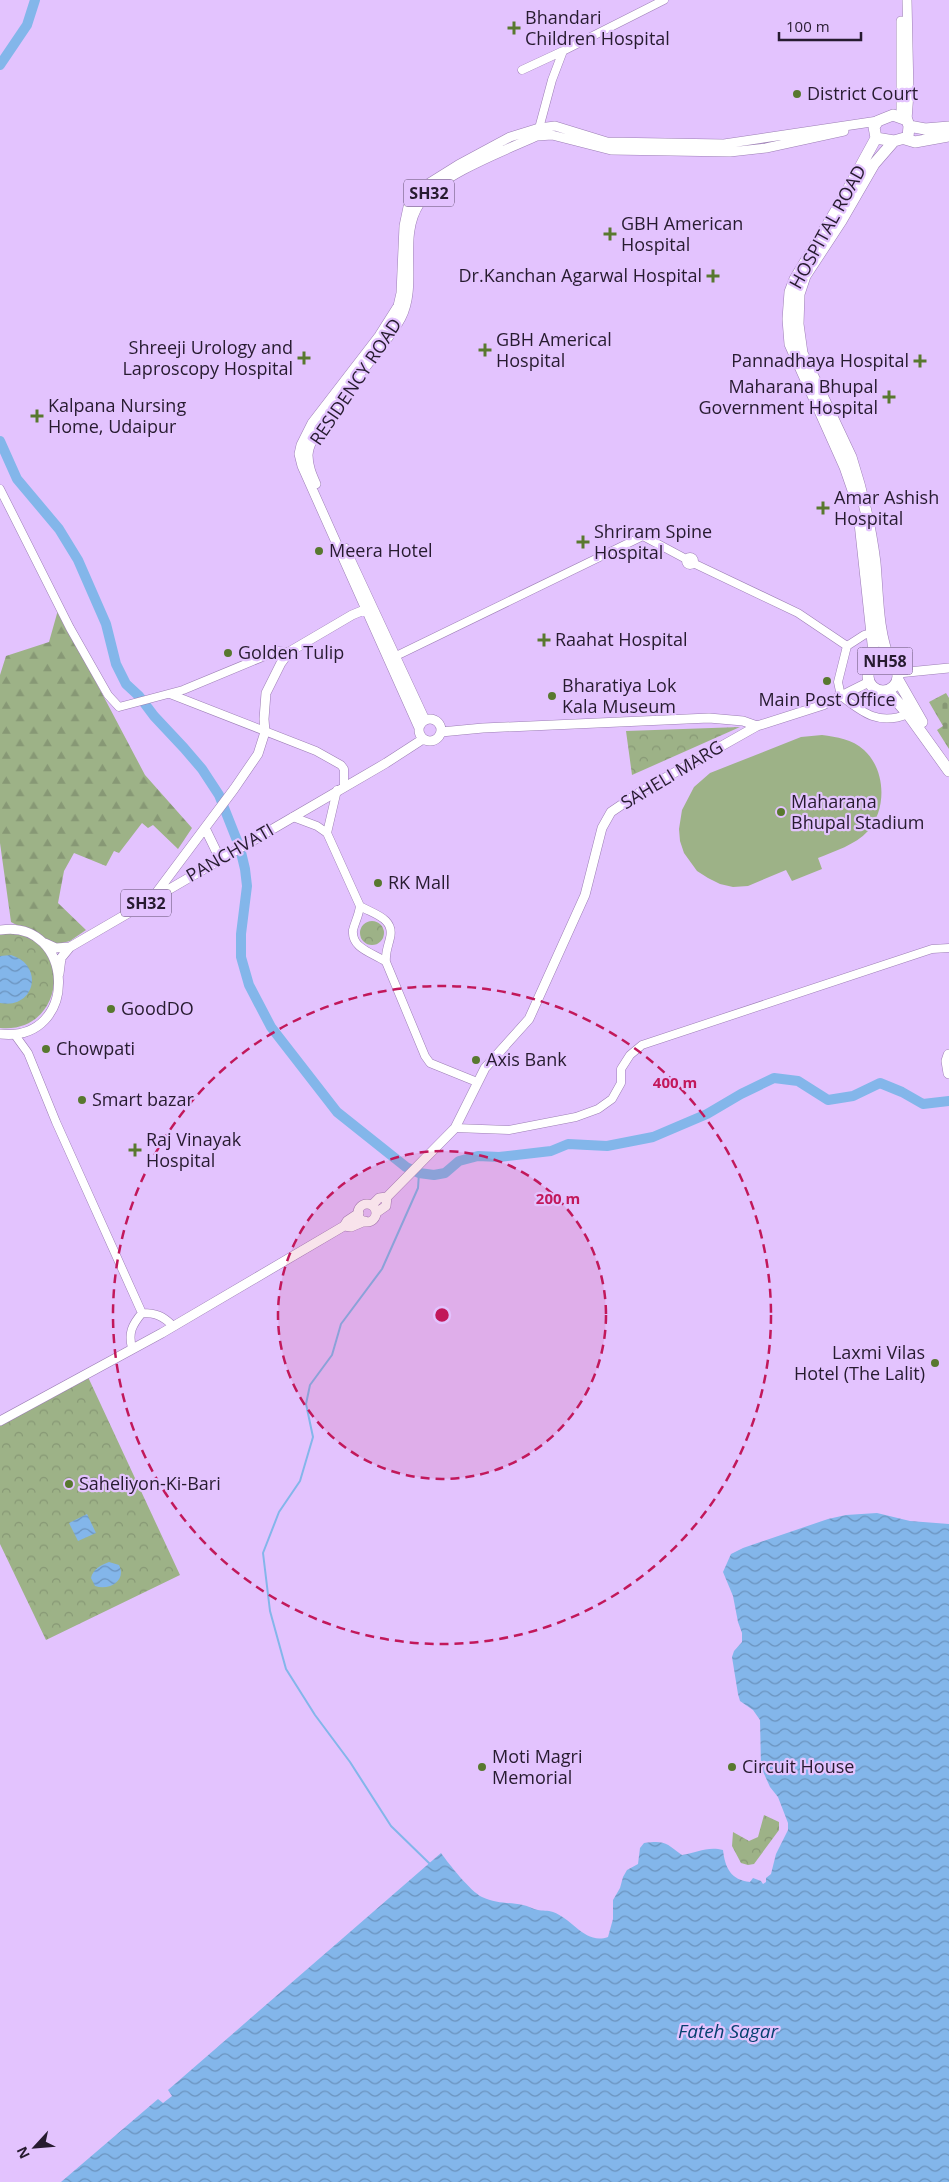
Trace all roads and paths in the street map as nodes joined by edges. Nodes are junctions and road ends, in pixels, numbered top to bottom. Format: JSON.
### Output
{"nodes":[{"id":1,"x":664,"y":0,"type":"edge"},
{"id":2,"x":902,"y":0,"type":"edge"},
{"id":3,"x":907,"y":0,"type":"edge"},
{"id":4,"x":563,"y":52,"type":"junction"},
{"id":5,"x":522,"y":70,"type":"dead end"},
{"id":6,"x":906,"y":121,"type":"junction"},
{"id":7,"x":949,"y":127,"type":"edge"},
{"id":8,"x":876,"y":129,"type":"junction"},
{"id":9,"x":538,"y":132,"type":"junction"},
{"id":10,"x":949,"y":136,"type":"edge"},
{"id":11,"x":900,"y":140,"type":"junction"},
{"id":12,"x":691,"y":143,"type":"junction"},
{"id":13,"x":688,"y":153,"type":"junction"},
{"id":14,"x":0,"y":489,"type":"edge"},
{"id":15,"x":369,"y":609,"type":"junction"},
{"id":16,"x":872,"y":633,"type":"junction"},
{"id":17,"x":847,"y":646,"type":"junction"},
{"id":18,"x":290,"y":652,"type":"junction"},
{"id":19,"x":392,"y":658,"type":"junction"},
{"id":20,"x":875,"y":662,"type":"junction"},
{"id":21,"x":890,"y":662,"type":"junction"},
{"id":22,"x":949,"y":668,"type":"edge"},
{"id":23,"x":898,"y":677,"type":"junction"},
{"id":24,"x":868,"y":682,"type":"junction"},
{"id":25,"x":888,"y":690,"type":"junction"},
{"id":26,"x":169,"y":693,"type":"junction"},
{"id":27,"x":841,"y":696,"type":"junction"},
{"id":28,"x":908,"y":714,"type":"junction"},
{"id":29,"x":425,"y":720,"type":"junction"},
{"id":30,"x":757,"y":726,"type":"junction"},
{"id":31,"x":419,"y":728,"type":"junction"},
{"id":32,"x":266,"y":732,"type":"junction"},
{"id":33,"x":441,"y":732,"type":"junction"},
{"id":34,"x":423,"y":739,"type":"junction"},
{"id":35,"x":949,"y":761,"type":"edge"},
{"id":36,"x":949,"y":771,"type":"edge"},
{"id":37,"x":341,"y":788,"type":"junction"},
{"id":38,"x":293,"y":818,"type":"junction"},
{"id":39,"x":206,"y":826,"type":"junction"},
{"id":40,"x":327,"y":833,"type":"junction"},
{"id":41,"x":221,"y":858,"type":"junction"},
{"id":42,"x":150,"y":900,"type":"junction"},
{"id":43,"x":360,"y":906,"type":"junction"},
{"id":44,"x":0,"y":930,"type":"edge"},
{"id":45,"x":40,"y":941,"type":"junction"},
{"id":46,"x":70,"y":947,"type":"junction"},
{"id":47,"x":949,"y":948,"type":"edge"},
{"id":48,"x":386,"y":962,"type":"junction"},
{"id":49,"x":59,"y":974,"type":"junction"},
{"id":50,"x":26,"y":1032,"type":"junction"},
{"id":51,"x":0,"y":1034,"type":"edge"},
{"id":52,"x":15,"y":1035,"type":"junction"},
{"id":53,"x":28,"y":1053,"type":"junction"},
{"id":54,"x":949,"y":1055,"type":"edge"},
{"id":55,"x":948,"y":1072,"type":"edge"},
{"id":56,"x":477,"y":1082,"type":"junction"},
{"id":57,"x":455,"y":1128,"type":"junction"},
{"id":58,"x":374,"y":1209,"type":"junction"},
{"id":59,"x":359,"y":1213,"type":"junction"},
{"id":60,"x":365,"y":1221,"type":"junction"},
{"id":61,"x":344,"y":1226,"type":"junction"},
{"id":62,"x":142,"y":1313,"type":"junction"},
{"id":63,"x":173,"y":1326,"type":"junction"},
{"id":64,"x":132,"y":1348,"type":"junction"},
{"id":65,"x":0,"y":1421,"type":"edge"}],
"edges":[{"from":1,"to":4,"type":"street"},
{"from":2,"to":6,"type":"main road"},
{"from":3,"to":6,"type":"main road"},
{"from":4,"to":5,"type":"street"},
{"from":4,"to":9,"type":"street"},
{"from":6,"to":7,"type":"highway"},
{"from":6,"to":8,"type":"highway"},
{"from":6,"to":11,"type":"highway","number":"NH58"},
{"from":8,"to":11,"type":"highway"},
{"from":8,"to":12,"type":"main road"},
{"from":8,"to":13,"type":"main road","name":"RESIDENCY ROAD","number":"SH32"},
{"from":8,"to":16,"type":"highway","name":"HOSPITAL ROAD","number":"NH58"},
{"from":9,"to":12,"type":"main road"},
{"from":9,"to":13,"type":"main road","name":"RESIDENCY ROAD","number":"SH32"},
{"from":9,"to":15,"type":"main road","name":"RESIDENCY ROAD","number":"SH32"},
{"from":10,"to":11,"type":"highway"},
{"from":11,"to":21,"type":"highway","number":"NH58"},
{"from":12,"to":13,"type":"street"},
{"from":14,"to":26,"type":"street"},
{"from":15,"to":18,"type":"main road"},
{"from":15,"to":19,"type":"main road","number":"SH32"},
{"from":16,"to":17,"type":"street"},
{"from":16,"to":20,"type":"highway","name":"HOSPITAL ROAD","number":"NH58"},
{"from":17,"to":19,"type":"street"},
{"from":17,"to":27,"type":"street"},
{"from":18,"to":26,"type":"street"},
{"from":18,"to":32,"type":"main road"},
{"from":19,"to":29,"type":"main road","number":"SH32"},
{"from":19,"to":31,"type":"main road"},
{"from":20,"to":21,"type":"highway","number":"NH58"},
{"from":20,"to":24,"type":"highway","number":"NH58"},
{"from":21,"to":23,"type":"highway","number":"NH58"},
{"from":22,"to":23,"type":"main road"},
{"from":23,"to":25,"type":"highway","number":"NH58"},
{"from":23,"to":35,"type":"highway","number":"NH58"},
{"from":24,"to":25,"type":"highway","number":"NH58"},
{"from":24,"to":27,"type":"main road","name":"SAHELI MARG"},
{"from":25,"to":28,"type":"highway","number":"NH58"},
{"from":26,"to":32,"type":"street"},
{"from":27,"to":28,"type":"street"},
{"from":27,"to":30,"type":"main road","name":"SAHELI MARG"},
{"from":28,"to":36,"type":"highway","number":"NH58"},
{"from":29,"to":31,"type":"main road"},
{"from":29,"to":33,"type":"main road","number":"SH32"},
{"from":30,"to":33,"type":"main road"},
{"from":30,"to":56,"type":"main road","name":"SAHELI MARG"},
{"from":31,"to":34,"type":"main road"},
{"from":32,"to":37,"type":"street"},
{"from":32,"to":39,"type":"main road"},
{"from":33,"to":34,"type":"main road","number":"SH32"},
{"from":34,"to":37,"type":"main road","name":"PANCHVATI","number":"SH32"},
{"from":37,"to":38,"type":"main road","name":"PANCHVATI","number":"SH32"},
{"from":37,"to":40,"type":"street"},
{"from":38,"to":40,"type":"street"},
{"from":38,"to":41,"type":"main road","name":"PANCHVATI","number":"SH32"},
{"from":39,"to":41,"type":"main road"},
{"from":39,"to":42,"type":"main road"},
{"from":40,"to":43,"type":"street"},
{"from":41,"to":42,"type":"main road","name":"PANCHVATI","number":"SH32"},
{"from":42,"to":46,"type":"main road","name":"PANCHVATI","number":"SH32"},
{"from":43,"to":48,"type":"street"},
{"from":43,"to":48,"type":"street"},
{"from":44,"to":45,"type":"main road"},
{"from":45,"to":46,"type":"main road"},
{"from":45,"to":49,"type":"main road"},
{"from":46,"to":49,"type":"main road"},
{"from":47,"to":57,"type":"street"},
{"from":48,"to":56,"type":"street"},
{"from":49,"to":50,"type":"main road"},
{"from":50,"to":52,"type":"main road"},
{"from":50,"to":53,"type":"street"},
{"from":51,"to":52,"type":"main road"},
{"from":52,"to":53,"type":"street"},
{"from":53,"to":62,"type":"street"},
{"from":54,"to":55,"type":"highway"},
{"from":56,"to":57,"type":"main road","name":"SAHELI MARG"},
{"from":57,"to":58,"type":"main road","name":"SAHELI MARG"},
{"from":58,"to":59,"type":"main road"},
{"from":58,"to":60,"type":"main road"},
{"from":59,"to":60,"type":"main road"},
{"from":59,"to":61,"type":"main road"},
{"from":60,"to":61,"type":"main road"},
{"from":61,"to":63,"type":"main road"},
{"from":62,"to":63,"type":"street"},
{"from":62,"to":64,"type":"street"},
{"from":63,"to":64,"type":"main road"},
{"from":64,"to":65,"type":"main road"}]}
